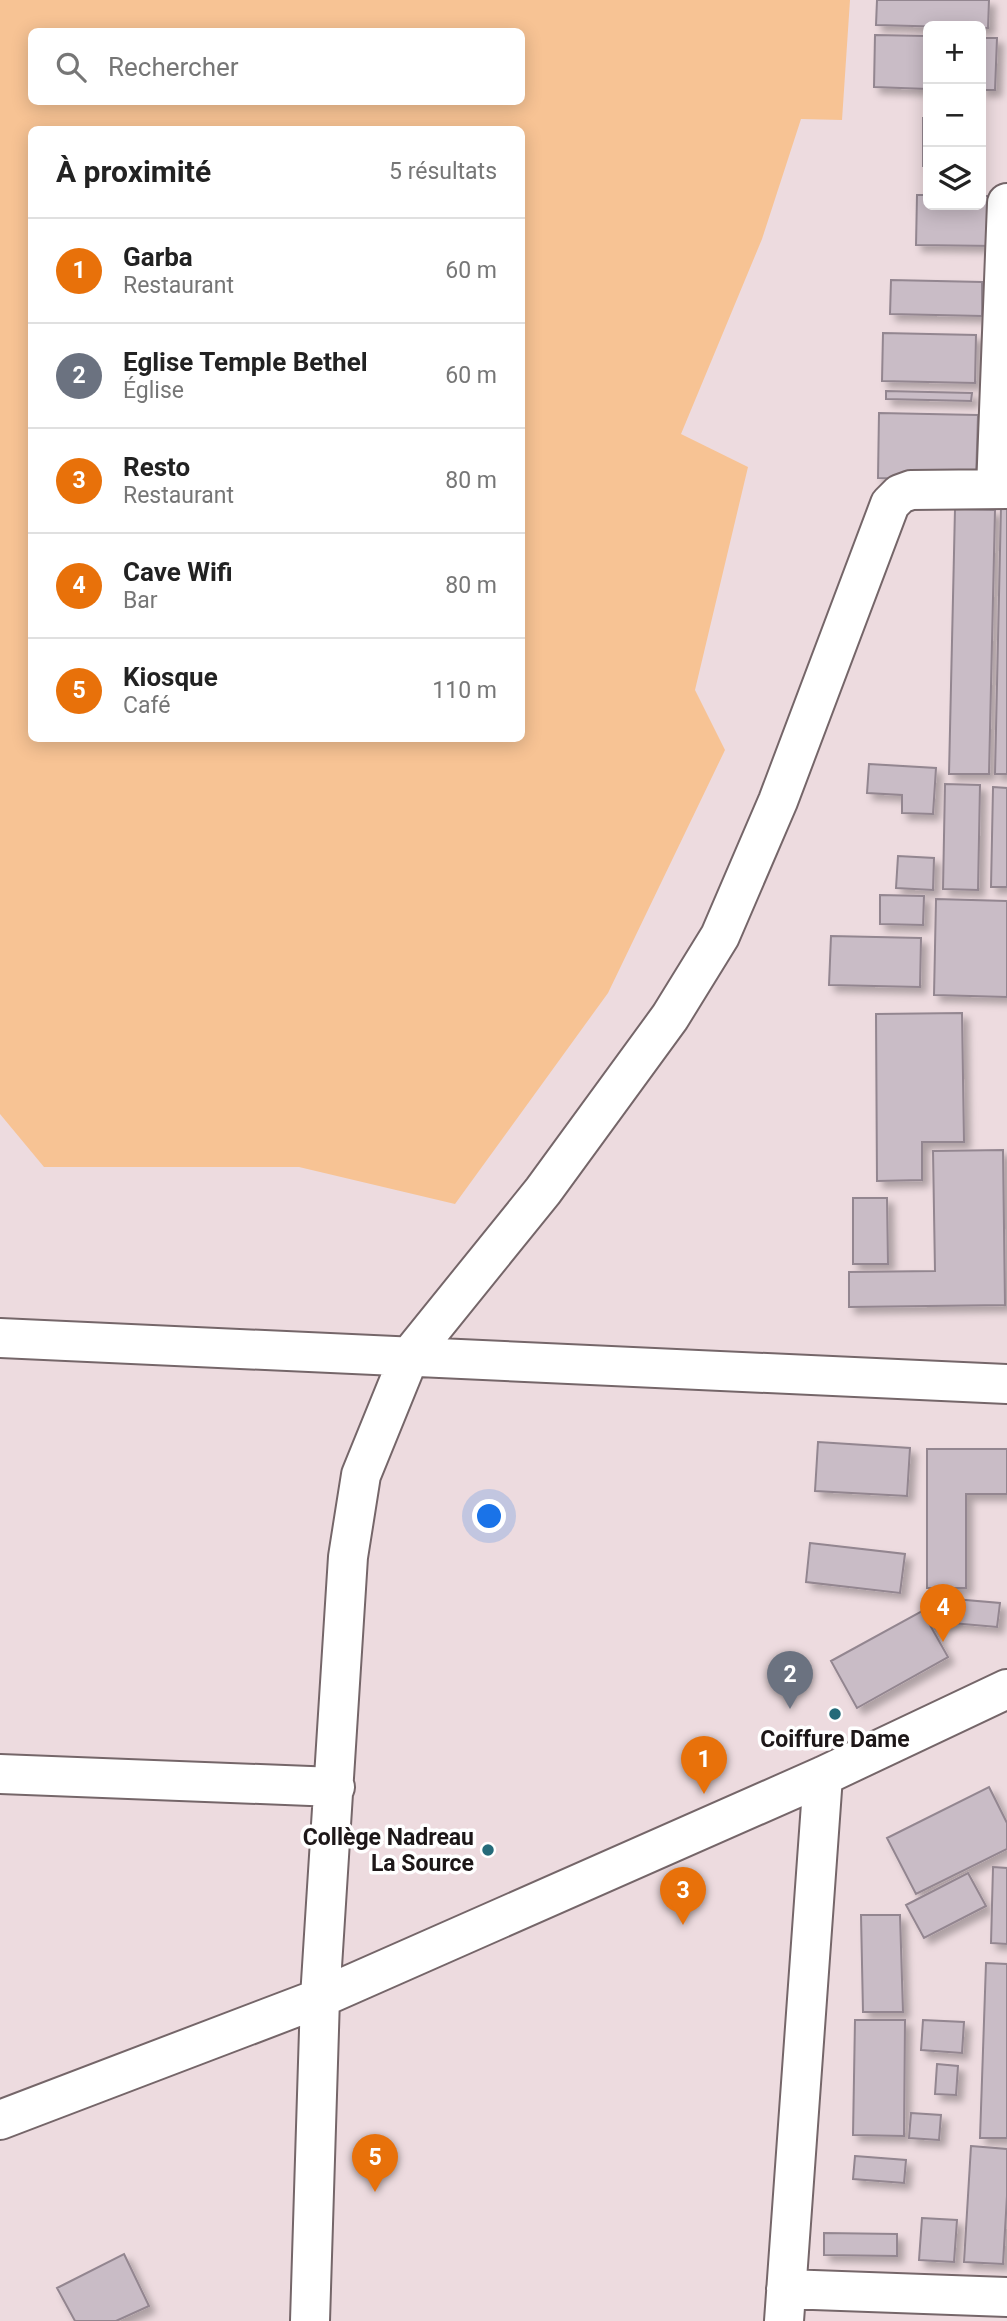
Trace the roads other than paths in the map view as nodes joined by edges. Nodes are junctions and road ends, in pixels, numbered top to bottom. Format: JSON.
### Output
{"nodes":[{"id":1,"x":1007,"y":203,"type":"edge"},
{"id":2,"x":1002,"y":489,"type":"edge"},
{"id":3,"x":0,"y":1338,"type":"edge"},
{"id":4,"x":409,"y":1357,"type":"junction"},
{"id":5,"x":1007,"y":1384,"type":"edge"},
{"id":6,"x":1007,"y":1689,"type":"edge"},
{"id":7,"x":0,"y":1774,"type":"edge"},
{"id":8,"x":823,"y":1776,"type":"junction"},
{"id":9,"x":335,"y":1787,"type":"junction"},
{"id":10,"x":320,"y":1998,"type":"junction"},
{"id":11,"x":0,"y":2120,"type":"edge"},
{"id":12,"x":1007,"y":2297,"type":"edge"},
{"id":13,"x":785,"y":2305,"type":"edge"},
{"id":14,"x":310,"y":2321,"type":"edge"}],
"edges":[{"from":1,"to":2,"type":"street"},
{"from":2,"to":4,"type":"street"},
{"from":3,"to":4,"type":"street"},
{"from":4,"to":5,"type":"street"},
{"from":4,"to":9,"type":"street"},
{"from":6,"to":8,"type":"street"},
{"from":7,"to":9,"type":"street"},
{"from":8,"to":10,"type":"street"},
{"from":8,"to":13,"type":"street"},
{"from":9,"to":10,"type":"street"},
{"from":10,"to":11,"type":"street"},
{"from":10,"to":14,"type":"street"},
{"from":12,"to":13,"type":"street"}]}
